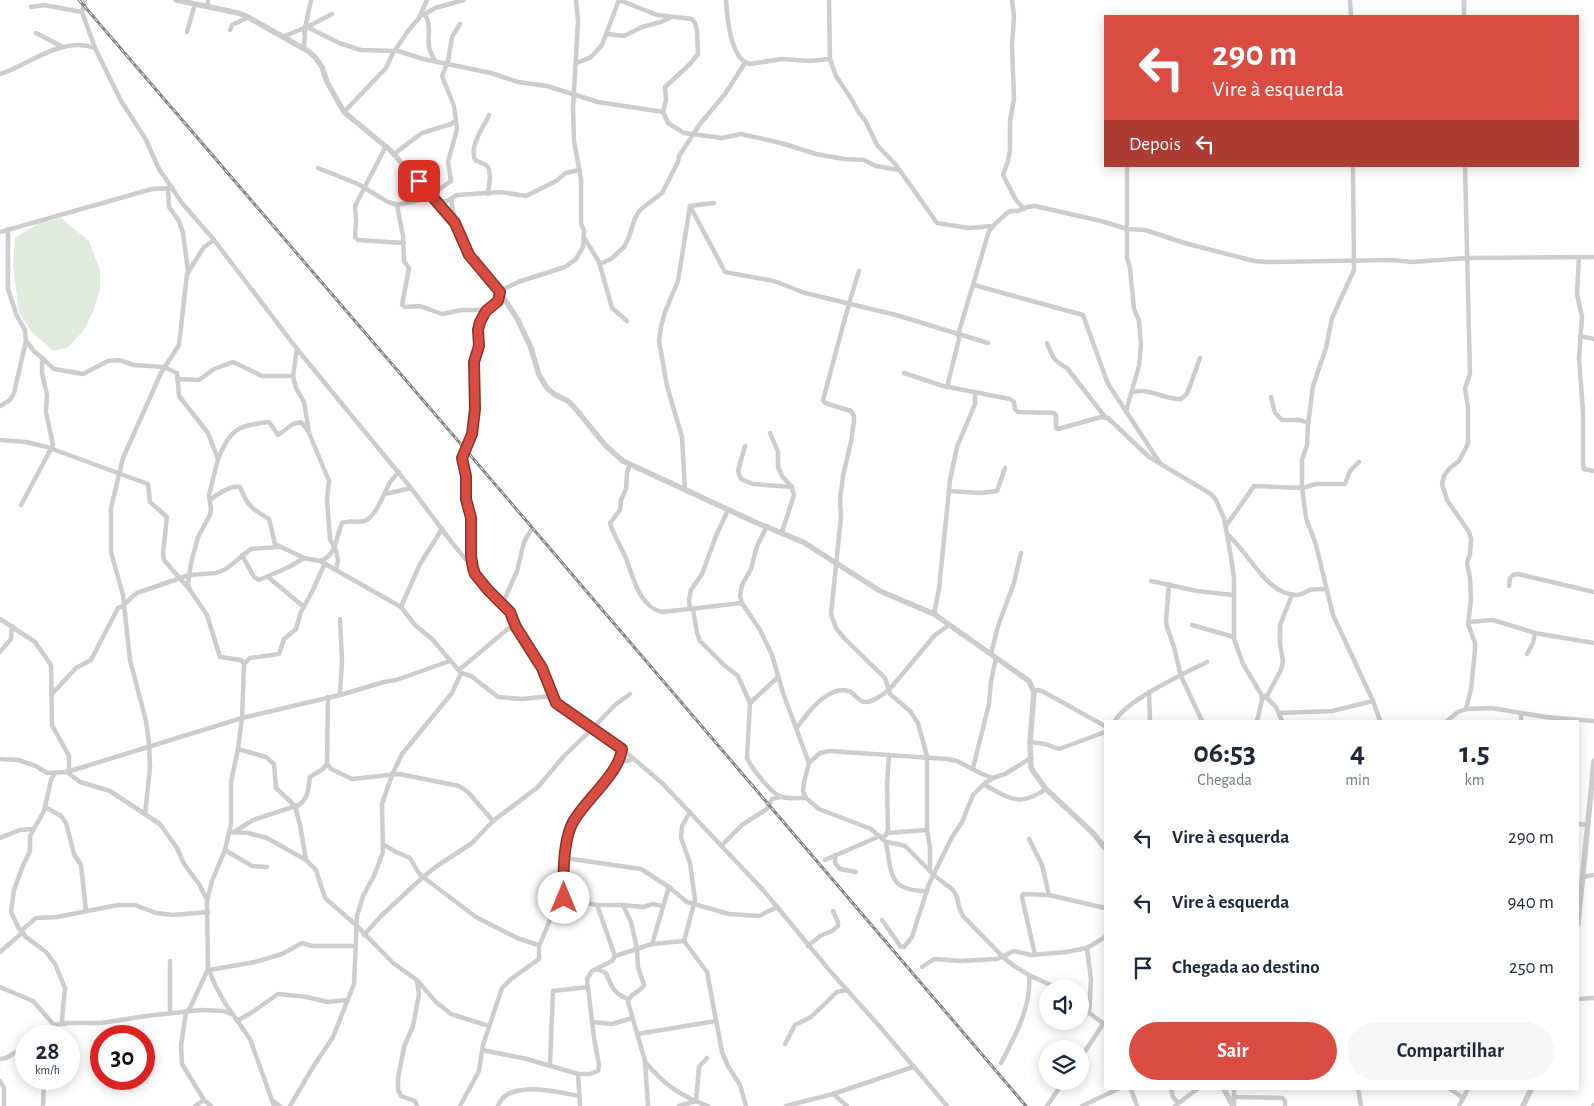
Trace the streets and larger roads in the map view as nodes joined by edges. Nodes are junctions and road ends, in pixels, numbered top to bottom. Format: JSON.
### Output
{"nodes":[{"id":1,"x":85,"y":0,"type":"edge"},
{"id":2,"x":176,"y":0,"type":"edge"},
{"id":3,"x":311,"y":0,"type":"edge"},
{"id":4,"x":426,"y":0,"type":"edge"},
{"id":5,"x":464,"y":0,"type":"edge"},
{"id":6,"x":576,"y":0,"type":"edge"},
{"id":7,"x":619,"y":0,"type":"edge"},
{"id":8,"x":726,"y":0,"type":"edge"},
{"id":9,"x":829,"y":0,"type":"edge"},
{"id":10,"x":1012,"y":0,"type":"edge"},
{"id":11,"x":1350,"y":0,"type":"edge"},
{"id":12,"x":1464,"y":0,"type":"edge"},
{"id":13,"x":208,"y":3,"type":"edge"},
{"id":14,"x":195,"y":4,"type":"junction"},
{"id":15,"x":31,"y":7,"type":"dead end"},
{"id":16,"x":82,"y":12,"type":"junction"},
{"id":17,"x":332,"y":14,"type":"dead end"},
{"id":18,"x":425,"y":14,"type":"junction"},
{"id":19,"x":1350,"y":15,"type":"edge"},
{"id":20,"x":1464,"y":15,"type":"edge"},
{"id":21,"x":671,"y":17,"type":"junction"},
{"id":22,"x":249,"y":18,"type":"junction"},
{"id":23,"x":419,"y":18,"type":"junction"},
{"id":24,"x":460,"y":24,"type":"dead end"},
{"id":25,"x":306,"y":28,"type":"junction"},
{"id":26,"x":230,"y":30,"type":"dead end"},
{"id":27,"x":187,"y":32,"type":"dead end"},
{"id":28,"x":36,"y":33,"type":"dead end"},
{"id":29,"x":608,"y":34,"type":"junction"},
{"id":30,"x":281,"y":37,"type":"junction"},
{"id":31,"x":63,"y":47,"type":"junction"},
{"id":32,"x":95,"y":48,"type":"junction"},
{"id":33,"x":304,"y":49,"type":"junction"},
{"id":34,"x":395,"y":51,"type":"junction"},
{"id":35,"x":830,"y":59,"type":"junction"},
{"id":36,"x":436,"y":62,"type":"junction"},
{"id":37,"x":745,"y":63,"type":"junction"},
{"id":38,"x":446,"y":64,"type":"junction"},
{"id":39,"x":577,"y":64,"type":"junction"},
{"id":40,"x":0,"y":74,"type":"edge"},
{"id":41,"x":574,"y":94,"type":"junction"},
{"id":42,"x":344,"y":112,"type":"junction"},
{"id":43,"x":663,"y":112,"type":"junction"},
{"id":44,"x":489,"y":115,"type":"dead end"},
{"id":45,"x":455,"y":120,"type":"junction"},
{"id":46,"x":693,"y":135,"type":"junction"},
{"id":47,"x":386,"y":146,"type":"junction"},
{"id":48,"x":394,"y":154,"type":"junction"},
{"id":49,"x":1127,"y":167,"type":"edge"},
{"id":50,"x":1353,"y":167,"type":"edge"},
{"id":51,"x":1466,"y":167,"type":"edge"},
{"id":52,"x":318,"y":168,"type":"dead end"},
{"id":53,"x":579,"y":170,"type":"junction"},
{"id":54,"x":899,"y":170,"type":"junction"},
{"id":55,"x":171,"y":188,"type":"junction"},
{"id":56,"x":365,"y":188,"type":"junction"},
{"id":57,"x":488,"y":194,"type":"junction"},
{"id":58,"x":434,"y":198,"type":"junction"},
{"id":59,"x":451,"y":199,"type":"junction"},
{"id":60,"x":714,"y":203,"type":"dead end"},
{"id":61,"x":397,"y":205,"type":"junction"},
{"id":62,"x":690,"y":206,"type":"junction"},
{"id":63,"x":1024,"y":209,"type":"junction"},
{"id":64,"x":455,"y":223,"type":"junction"},
{"id":65,"x":993,"y":226,"type":"junction"},
{"id":66,"x":8,"y":229,"type":"junction"},
{"id":67,"x":1127,"y":229,"type":"junction"},
{"id":68,"x":0,"y":232,"type":"edge"},
{"id":69,"x":584,"y":238,"type":"junction"},
{"id":70,"x":214,"y":240,"type":"junction"},
{"id":71,"x":404,"y":243,"type":"junction"},
{"id":72,"x":1594,"y":257,"type":"edge"},
{"id":73,"x":1467,"y":258,"type":"junction"},
{"id":74,"x":1578,"y":258,"type":"junction"},
{"id":75,"x":1354,"y":260,"type":"junction"},
{"id":76,"x":600,"y":264,"type":"junction"},
{"id":77,"x":188,"y":271,"type":"junction"},
{"id":78,"x":859,"y":271,"type":"dead end"},
{"id":79,"x":974,"y":285,"type":"junction"},
{"id":80,"x":500,"y":292,"type":"junction"},
{"id":81,"x":849,"y":303,"type":"junction"},
{"id":82,"x":486,"y":311,"type":"junction"},
{"id":83,"x":627,"y":321,"type":"dead end"},
{"id":84,"x":959,"y":335,"type":"junction"},
{"id":85,"x":1580,"y":336,"type":"junction"},
{"id":86,"x":1594,"y":339,"type":"edge"},
{"id":87,"x":26,"y":341,"type":"junction"},
{"id":88,"x":988,"y":343,"type":"dead end"},
{"id":89,"x":1046,"y":343,"type":"dead end"},
{"id":90,"x":297,"y":350,"type":"junction"},
{"id":91,"x":44,"y":358,"type":"junction"},
{"id":92,"x":1200,"y":358,"type":"dead end"},
{"id":93,"x":164,"y":367,"type":"junction"},
{"id":94,"x":904,"y":373,"type":"dead end"},
{"id":95,"x":292,"y":376,"type":"junction"},
{"id":96,"x":177,"y":379,"type":"junction"},
{"id":97,"x":947,"y":387,"type":"junction"},
{"id":98,"x":975,"y":392,"type":"junction"},
{"id":99,"x":1130,"y":393,"type":"junction"},
{"id":100,"x":1271,"y":397,"type":"dead end"},
{"id":101,"x":0,"y":406,"type":"edge"},
{"id":102,"x":1126,"y":412,"type":"junction"},
{"id":103,"x":1105,"y":417,"type":"junction"},
{"id":104,"x":1308,"y":423,"type":"junction"},
{"id":105,"x":309,"y":433,"type":"junction"},
{"id":106,"x":770,"y":433,"type":"dead end"},
{"id":107,"x":0,"y":440,"type":"edge"},
{"id":108,"x":745,"y":446,"type":"dead end"},
{"id":109,"x":52,"y":449,"type":"junction"},
{"id":110,"x":218,"y":459,"type":"junction"},
{"id":111,"x":1359,"y":462,"type":"dead end"},
{"id":112,"x":630,"y":464,"type":"junction"},
{"id":113,"x":1161,"y":465,"type":"junction"},
{"id":114,"x":1005,"y":468,"type":"dead end"},
{"id":115,"x":1594,"y":470,"type":"edge"},
{"id":116,"x":399,"y":472,"type":"junction"},
{"id":117,"x":120,"y":474,"type":"junction"},
{"id":118,"x":792,"y":487,"type":"junction"},
{"id":119,"x":411,"y":488,"type":"junction"},
{"id":120,"x":1302,"y":488,"type":"junction"},
{"id":121,"x":686,"y":490,"type":"junction"},
{"id":122,"x":949,"y":491,"type":"junction"},
{"id":123,"x":385,"y":494,"type":"junction"},
{"id":124,"x":210,"y":500,"type":"junction"},
{"id":125,"x":22,"y":505,"type":"dead end"},
{"id":126,"x":728,"y":510,"type":"junction"},
{"id":127,"x":767,"y":526,"type":"junction"},
{"id":128,"x":1226,"y":526,"type":"junction"},
{"id":129,"x":442,"y":529,"type":"junction"},
{"id":130,"x":531,"y":530,"type":"dead end"},
{"id":131,"x":782,"y":532,"type":"junction"},
{"id":132,"x":1228,"y":534,"type":"junction"},
{"id":133,"x":279,"y":547,"type":"junction"},
{"id":134,"x":334,"y":547,"type":"junction"},
{"id":135,"x":1021,"y":553,"type":"dead end"},
{"id":136,"x":242,"y":555,"type":"junction"},
{"id":137,"x":304,"y":558,"type":"junction"},
{"id":138,"x":323,"y":562,"type":"junction"},
{"id":139,"x":836,"y":564,"type":"junction"},
{"id":140,"x":473,"y":568,"type":"junction"},
{"id":141,"x":336,"y":570,"type":"junction"},
{"id":142,"x":189,"y":575,"type":"junction"},
{"id":143,"x":268,"y":577,"type":"junction"},
{"id":144,"x":180,"y":579,"type":"junction"},
{"id":145,"x":1151,"y":582,"type":"dead end"},
{"id":146,"x":1169,"y":584,"type":"junction"},
{"id":147,"x":1509,"y":586,"type":"dead end"},
{"id":148,"x":1326,"y":589,"type":"junction"},
{"id":149,"x":190,"y":590,"type":"junction"},
{"id":150,"x":1594,"y":592,"type":"edge"},
{"id":151,"x":123,"y":595,"type":"junction"},
{"id":152,"x":1233,"y":595,"type":"junction"},
{"id":153,"x":1292,"y":595,"type":"junction"},
{"id":154,"x":130,"y":598,"type":"junction"},
{"id":155,"x":742,"y":603,"type":"junction"},
{"id":156,"x":125,"y":605,"type":"junction"},
{"id":157,"x":502,"y":605,"type":"junction"},
{"id":158,"x":304,"y":607,"type":"junction"},
{"id":159,"x":401,"y":607,"type":"junction"},
{"id":160,"x":692,"y":609,"type":"junction"},
{"id":161,"x":934,"y":614,"type":"junction"},
{"id":162,"x":0,"y":618,"type":"edge"},
{"id":163,"x":512,"y":618,"type":"junction"},
{"id":164,"x":340,"y":619,"type":"dead end"},
{"id":165,"x":1468,"y":622,"type":"junction"},
{"id":166,"x":949,"y":625,"type":"junction"},
{"id":167,"x":1192,"y":625,"type":"dead end"},
{"id":168,"x":12,"y":626,"type":"junction"},
{"id":169,"x":516,"y":627,"type":"junction"},
{"id":170,"x":510,"y":628,"type":"junction"},
{"id":171,"x":1535,"y":633,"type":"junction"},
{"id":172,"x":1234,"y":637,"type":"junction"},
{"id":173,"x":1594,"y":643,"type":"edge"},
{"id":174,"x":0,"y":652,"type":"edge"},
{"id":175,"x":1527,"y":654,"type":"dead end"},
{"id":176,"x":993,"y":656,"type":"junction"},
{"id":177,"x":450,"y":661,"type":"junction"},
{"id":178,"x":1207,"y":662,"type":"dead end"},
{"id":179,"x":244,"y":664,"type":"junction"},
{"id":180,"x":460,"y":672,"type":"junction"},
{"id":181,"x":778,"y":676,"type":"junction"},
{"id":182,"x":1181,"y":676,"type":"junction"},
{"id":183,"x":889,"y":690,"type":"junction"},
{"id":184,"x":1034,"y":692,"type":"junction"},
{"id":185,"x":1149,"y":692,"type":"junction"},
{"id":186,"x":630,"y":694,"type":"dead end"},
{"id":187,"x":51,"y":695,"type":"junction"},
{"id":188,"x":340,"y":695,"type":"junction"},
{"id":189,"x":552,"y":696,"type":"junction"},
{"id":190,"x":1264,"y":696,"type":"junction"},
{"id":191,"x":328,"y":697,"type":"junction"},
{"id":192,"x":1373,"y":701,"type":"junction"},
{"id":193,"x":750,"y":703,"type":"junction"},
{"id":194,"x":1466,"y":709,"type":"junction"},
{"id":195,"x":1279,"y":713,"type":"junction"},
{"id":196,"x":1521,"y":714,"type":"junction"},
{"id":197,"x":242,"y":718,"type":"junction"},
{"id":198,"x":1116,"y":720,"type":"edge"},
{"id":199,"x":1150,"y":720,"type":"edge"},
{"id":200,"x":1202,"y":720,"type":"edge"},
{"id":201,"x":1257,"y":720,"type":"edge"},
{"id":202,"x":1282,"y":720,"type":"edge"},
{"id":203,"x":1380,"y":720,"type":"edge"},
{"id":204,"x":1448,"y":720,"type":"edge"},
{"id":205,"x":1521,"y":720,"type":"edge"},
{"id":206,"x":1594,"y":721,"type":"edge"},
{"id":207,"x":1104,"y":725,"type":"edge"},
{"id":208,"x":797,"y":728,"type":"junction"},
{"id":209,"x":592,"y":729,"type":"junction"},
{"id":210,"x":1104,"y":732,"type":"edge"},
{"id":211,"x":1030,"y":742,"type":"junction"},
{"id":212,"x":149,"y":746,"type":"junction"},
{"id":213,"x":238,"y":749,"type":"junction"},
{"id":214,"x":622,"y":749,"type":"junction"},
{"id":215,"x":889,"y":755,"type":"junction"},
{"id":216,"x":927,"y":756,"type":"junction"},
{"id":217,"x":1031,"y":758,"type":"junction"},
{"id":218,"x":0,"y":759,"type":"edge"},
{"id":219,"x":634,"y":759,"type":"junction"},
{"id":220,"x":1594,"y":761,"type":"edge"},
{"id":221,"x":618,"y":763,"type":"junction"},
{"id":222,"x":809,"y":763,"type":"junction"},
{"id":223,"x":327,"y":764,"type":"junction"},
{"id":224,"x":975,"y":770,"type":"junction"},
{"id":225,"x":47,"y":772,"type":"junction"},
{"id":226,"x":68,"y":772,"type":"junction"},
{"id":227,"x":55,"y":773,"type":"junction"},
{"id":228,"x":392,"y":774,"type":"junction"},
{"id":229,"x":993,"y":778,"type":"junction"},
{"id":230,"x":51,"y":780,"type":"junction"},
{"id":231,"x":985,"y":784,"type":"junction"},
{"id":232,"x":1046,"y":789,"type":"junction"},
{"id":233,"x":780,"y":797,"type":"junction"},
{"id":234,"x":806,"y":798,"type":"junction"},
{"id":235,"x":295,"y":806,"type":"junction"},
{"id":236,"x":45,"y":807,"type":"junction"},
{"id":237,"x":690,"y":812,"type":"junction"},
{"id":238,"x":145,"y":814,"type":"junction"},
{"id":239,"x":493,"y":821,"type":"junction"},
{"id":240,"x":1579,"y":824,"type":"edge"},
{"id":241,"x":1587,"y":825,"type":"junction"},
{"id":242,"x":33,"y":829,"type":"junction"},
{"id":243,"x":927,"y":830,"type":"junction"},
{"id":244,"x":232,"y":832,"type":"junction"},
{"id":245,"x":888,"y":833,"type":"junction"},
{"id":246,"x":881,"y":837,"type":"junction"},
{"id":247,"x":0,"y":838,"type":"edge"},
{"id":248,"x":1029,"y":839,"type":"dead end"},
{"id":249,"x":886,"y":842,"type":"junction"},
{"id":250,"x":384,"y":845,"type":"junction"},
{"id":251,"x":722,"y":845,"type":"junction"},
{"id":252,"x":1104,"y":847,"type":"edge"},
{"id":253,"x":225,"y":850,"type":"junction"},
{"id":254,"x":835,"y":855,"type":"junction"},
{"id":255,"x":565,"y":858,"type":"junction"},
{"id":256,"x":306,"y":860,"type":"junction"},
{"id":257,"x":825,"y":860,"type":"dead end"},
{"id":258,"x":268,"y":867,"type":"dead end"},
{"id":259,"x":930,"y":871,"type":"junction"},
{"id":260,"x":856,"y":872,"type":"dead end"},
{"id":261,"x":1594,"y":875,"type":"edge"},
{"id":262,"x":935,"y":876,"type":"junction"},
{"id":263,"x":423,"y":877,"type":"junction"},
{"id":264,"x":1582,"y":877,"type":"junction"},
{"id":265,"x":212,"y":881,"type":"junction"},
{"id":266,"x":200,"y":884,"type":"junction"},
{"id":267,"x":669,"y":887,"type":"junction"},
{"id":268,"x":1579,"y":888,"type":"edge"},
{"id":269,"x":927,"y":891,"type":"junction"},
{"id":270,"x":1049,"y":895,"type":"junction"},
{"id":271,"x":564,"y":900,"type":"junction"},
{"id":272,"x":207,"y":901,"type":"junction"},
{"id":273,"x":694,"y":904,"type":"junction"},
{"id":274,"x":597,"y":905,"type":"junction"},
{"id":275,"x":623,"y":905,"type":"junction"},
{"id":276,"x":662,"y":906,"type":"junction"},
{"id":277,"x":777,"y":907,"type":"junction"},
{"id":278,"x":1104,"y":908,"type":"edge"},
{"id":279,"x":86,"y":911,"type":"junction"},
{"id":280,"x":208,"y":912,"type":"junction"},
{"id":281,"x":833,"y":912,"type":"dead end"},
{"id":282,"x":882,"y":920,"type":"dead end"},
{"id":283,"x":356,"y":925,"type":"junction"},
{"id":284,"x":19,"y":931,"type":"junction"},
{"id":285,"x":364,"y":935,"type":"junction"},
{"id":286,"x":1104,"y":938,"type":"edge"},
{"id":287,"x":684,"y":941,"type":"junction"},
{"id":288,"x":652,"y":944,"type":"junction"},
{"id":289,"x":539,"y":945,"type":"junction"},
{"id":290,"x":355,"y":946,"type":"junction"},
{"id":291,"x":808,"y":946,"type":"junction"},
{"id":292,"x":1088,"y":948,"type":"junction"},
{"id":293,"x":637,"y":949,"type":"junction"},
{"id":294,"x":0,"y":952,"type":"edge"},
{"id":295,"x":1035,"y":955,"type":"junction"},
{"id":296,"x":615,"y":956,"type":"junction"},
{"id":297,"x":1003,"y":957,"type":"junction"},
{"id":298,"x":170,"y":961,"type":"dead end"},
{"id":299,"x":922,"y":967,"type":"dead end"},
{"id":300,"x":208,"y":968,"type":"junction"},
{"id":301,"x":597,"y":969,"type":"junction"},
{"id":302,"x":1029,"y":975,"type":"junction"},
{"id":303,"x":417,"y":980,"type":"junction"},
{"id":304,"x":1039,"y":980,"type":"edge"},
{"id":305,"x":0,"y":987,"type":"edge"},
{"id":306,"x":588,"y":987,"type":"junction"},
{"id":307,"x":847,"y":990,"type":"junction"},
{"id":308,"x":419,"y":994,"type":"junction"},
{"id":309,"x":431,"y":996,"type":"junction"},
{"id":310,"x":1594,"y":998,"type":"edge"},
{"id":311,"x":1579,"y":999,"type":"edge"},
{"id":312,"x":348,"y":1000,"type":"junction"},
{"id":313,"x":628,"y":1000,"type":"junction"},
{"id":314,"x":186,"y":1012,"type":"junction"},
{"id":315,"x":170,"y":1013,"type":"junction"},
{"id":316,"x":1089,"y":1013,"type":"joint"},
{"id":317,"x":231,"y":1014,"type":"junction"},
{"id":318,"x":632,"y":1018,"type":"junction"},
{"id":319,"x":237,"y":1020,"type":"junction"},
{"id":320,"x":716,"y":1021,"type":"junction"},
{"id":321,"x":65,"y":1022,"type":"junction"},
{"id":322,"x":592,"y":1022,"type":"junction"},
{"id":323,"x":1104,"y":1024,"type":"edge"},
{"id":324,"x":53,"y":1025,"type":"edge"},
{"id":325,"x":59,"y":1025,"type":"edge"},
{"id":326,"x":489,"y":1026,"type":"junction"},
{"id":327,"x":637,"y":1034,"type":"junction"},
{"id":328,"x":785,"y":1044,"type":"dead end"},
{"id":329,"x":1089,"y":1046,"type":"edge"},
{"id":330,"x":482,"y":1050,"type":"junction"},
{"id":331,"x":15,"y":1053,"type":"edge"},
{"id":332,"x":707,"y":1058,"type":"dead end"},
{"id":333,"x":0,"y":1059,"type":"edge"},
{"id":334,"x":644,"y":1061,"type":"junction"},
{"id":335,"x":1001,"y":1063,"type":"dead end"},
{"id":336,"x":550,"y":1065,"type":"junction"},
{"id":337,"x":913,"y":1067,"type":"junction"},
{"id":338,"x":578,"y":1074,"type":"junction"},
{"id":339,"x":0,"y":1081,"type":"edge"},
{"id":340,"x":44,"y":1090,"type":"edge"},
{"id":341,"x":1058,"y":1090,"type":"edge"},
{"id":342,"x":1116,"y":1090,"type":"edge"},
{"id":343,"x":1131,"y":1090,"type":"edge"},
{"id":344,"x":1171,"y":1090,"type":"edge"},
{"id":345,"x":1196,"y":1090,"type":"edge"},
{"id":346,"x":1225,"y":1090,"type":"edge"},
{"id":347,"x":1234,"y":1090,"type":"edge"},
{"id":348,"x":1358,"y":1090,"type":"edge"},
{"id":349,"x":1451,"y":1090,"type":"edge"},
{"id":350,"x":1467,"y":1090,"type":"edge"},
{"id":351,"x":1531,"y":1090,"type":"edge"},
{"id":352,"x":833,"y":1094,"type":"junction"},
{"id":353,"x":578,"y":1096,"type":"junction"},
{"id":354,"x":1234,"y":1097,"type":"junction"},
{"id":355,"x":1463,"y":1098,"type":"junction"},
{"id":356,"x":204,"y":1100,"type":"junction"},
{"id":357,"x":696,"y":1101,"type":"junction"},
{"id":358,"x":274,"y":1104,"type":"edge"},
{"id":359,"x":1089,"y":1104,"type":"edge"},
{"id":360,"x":1177,"y":1104,"type":"edge"},
{"id":361,"x":4,"y":1106,"type":"edge"},
{"id":362,"x":44,"y":1106,"type":"edge"},
{"id":363,"x":194,"y":1106,"type":"edge"},
{"id":364,"x":210,"y":1106,"type":"edge"},
{"id":365,"x":280,"y":1106,"type":"edge"},
{"id":366,"x":290,"y":1106,"type":"edge"},
{"id":367,"x":417,"y":1106,"type":"edge"},
{"id":368,"x":460,"y":1106,"type":"edge"},
{"id":369,"x":498,"y":1106,"type":"edge"},
{"id":370,"x":580,"y":1106,"type":"edge"},
{"id":371,"x":648,"y":1106,"type":"edge"},
{"id":372,"x":679,"y":1106,"type":"edge"},
{"id":373,"x":708,"y":1106,"type":"edge"},
{"id":374,"x":746,"y":1106,"type":"edge"},
{"id":375,"x":786,"y":1106,"type":"edge"},
{"id":376,"x":847,"y":1106,"type":"edge"},
{"id":377,"x":947,"y":1106,"type":"edge"},
{"id":378,"x":1048,"y":1106,"type":"edge"},
{"id":379,"x":1082,"y":1106,"type":"edge"},
{"id":380,"x":1137,"y":1106,"type":"edge"},
{"id":381,"x":1233,"y":1106,"type":"edge"},
{"id":382,"x":1285,"y":1106,"type":"edge"},
{"id":383,"x":1361,"y":1106,"type":"edge"},
{"id":384,"x":1459,"y":1106,"type":"edge"},
{"id":385,"x":1523,"y":1106,"type":"edge"}],
"edges":[{"from":1,"to":16,"type":"street"},
{"from":2,"to":14,"type":"street"},
{"from":3,"to":25,"type":"street"},
{"from":4,"to":23,"type":"street"},
{"from":5,"to":18,"type":"street"},
{"from":6,"to":39,"type":"street"},
{"from":7,"to":21,"type":"street"},
{"from":7,"to":29,"type":"street"},
{"from":8,"to":37,"type":"street"},
{"from":9,"to":35,"type":"street"},
{"from":10,"to":63,"type":"street"},
{"from":11,"to":19,"type":"street"},
{"from":12,"to":20,"type":"street"},
{"from":13,"to":14,"type":"street"},
{"from":13,"to":22,"type":"street"},
{"from":14,"to":27,"type":"street"},
{"from":15,"to":16,"type":"street"},
{"from":16,"to":32,"type":"street"},
{"from":17,"to":25,"type":"street"},
{"from":18,"to":23,"type":"street"},
{"from":18,"to":36,"type":"street"},
{"from":21,"to":29,"type":"street"},
{"from":21,"to":43,"type":"street"},
{"from":22,"to":26,"type":"street"},
{"from":22,"to":30,"type":"street"},
{"from":23,"to":34,"type":"street"},
{"from":24,"to":38,"type":"street"},
{"from":25,"to":30,"type":"street"},
{"from":25,"to":33,"type":"street"},
{"from":25,"to":34,"type":"street"},
{"from":28,"to":31,"type":"street"},
{"from":29,"to":39,"type":"street"},
{"from":30,"to":33,"type":"street"},
{"from":31,"to":32,"type":"street"},
{"from":31,"to":40,"type":"street"},
{"from":32,"to":55,"type":"street"},
{"from":33,"to":42,"type":"street"},
{"from":34,"to":36,"type":"street"},
{"from":34,"to":42,"type":"street"},
{"from":35,"to":37,"type":"street"},
{"from":35,"to":54,"type":"street"},
{"from":36,"to":38,"type":"street"},
{"from":37,"to":46,"type":"street"},
{"from":38,"to":41,"type":"street"},
{"from":38,"to":45,"type":"street"},
{"from":39,"to":41,"type":"street"},
{"from":41,"to":43,"type":"street"},
{"from":41,"to":53,"type":"street"},
{"from":42,"to":47,"type":"street"},
{"from":43,"to":46,"type":"street"},
{"from":44,"to":57,"type":"street"},
{"from":45,"to":48,"type":"street"},
{"from":45,"to":58,"type":"street"},
{"from":46,"to":54,"type":"street"},
{"from":46,"to":76,"type":"street"},
{"from":47,"to":48,"type":"street"},
{"from":47,"to":56,"type":"street"},
{"from":48,"to":58,"type":"street"},
{"from":49,"to":67,"type":"street"},
{"from":50,"to":75,"type":"street"},
{"from":51,"to":73,"type":"street"},
{"from":52,"to":56,"type":"street"},
{"from":53,"to":57,"type":"street"},
{"from":53,"to":69,"type":"street"},
{"from":54,"to":65,"type":"street"},
{"from":55,"to":66,"type":"street"},
{"from":55,"to":70,"type":"street"},
{"from":55,"to":77,"type":"street"},
{"from":56,"to":61,"type":"street"},
{"from":56,"to":71,"type":"street"},
{"from":57,"to":59,"type":"street"},
{"from":58,"to":59,"type":"street"},
{"from":58,"to":61,"type":"street"},
{"from":58,"to":64,"type":"street"},
{"from":59,"to":64,"type":"street"},
{"from":60,"to":62,"type":"street"},
{"from":61,"to":71,"type":"street"},
{"from":62,"to":81,"type":"street"},
{"from":62,"to":121,"type":"street"},
{"from":63,"to":65,"type":"street"},
{"from":63,"to":67,"type":"street"},
{"from":64,"to":80,"type":"street"},
{"from":65,"to":79,"type":"street"},
{"from":66,"to":68,"type":"street"},
{"from":66,"to":87,"type":"street"},
{"from":67,"to":75,"type":"street"},
{"from":67,"to":99,"type":"street"},
{"from":69,"to":76,"type":"street"},
{"from":69,"to":80,"type":"street"},
{"from":70,"to":77,"type":"street"},
{"from":70,"to":90,"type":"street"},
{"from":71,"to":82,"type":"street"},
{"from":72,"to":74,"type":"street"},
{"from":73,"to":74,"type":"street"},
{"from":73,"to":75,"type":"street"},
{"from":73,"to":165,"type":"street"},
{"from":74,"to":85,"type":"street"},
{"from":75,"to":104,"type":"street"},
{"from":76,"to":83,"type":"street"},
{"from":77,"to":93,"type":"street"},
{"from":78,"to":81,"type":"street"},
{"from":79,"to":84,"type":"street"},
{"from":79,"to":102,"type":"street"},
{"from":80,"to":82,"type":"street"},
{"from":80,"to":112,"type":"street"},
{"from":81,"to":84,"type":"street"},
{"from":81,"to":139,"type":"street"},
{"from":82,"to":140,"type":"street"},
{"from":84,"to":88,"type":"street"},
{"from":84,"to":97,"type":"street"},
{"from":85,"to":86,"type":"street"},
{"from":85,"to":115,"type":"street"},
{"from":87,"to":91,"type":"street"},
{"from":87,"to":101,"type":"street"},
{"from":89,"to":103,"type":"street"},
{"from":90,"to":95,"type":"street"},
{"from":90,"to":116,"type":"street"},
{"from":91,"to":93,"type":"street"},
{"from":91,"to":109,"type":"street"},
{"from":92,"to":99,"type":"street"},
{"from":93,"to":96,"type":"street"},
{"from":93,"to":117,"type":"street"},
{"from":94,"to":97,"type":"street"},
{"from":95,"to":96,"type":"street"},
{"from":95,"to":105,"type":"street"},
{"from":96,"to":110,"type":"street"},
{"from":97,"to":98,"type":"street"},
{"from":98,"to":103,"type":"street"},
{"from":98,"to":122,"type":"street"},
{"from":99,"to":102,"type":"street"},
{"from":100,"to":104,"type":"street"},
{"from":102,"to":113,"type":"street"},
{"from":103,"to":113,"type":"street"},
{"from":104,"to":120,"type":"street"},
{"from":105,"to":110,"type":"street"},
{"from":105,"to":134,"type":"street"},
{"from":106,"to":118,"type":"street"},
{"from":107,"to":109,"type":"street"},
{"from":108,"to":118,"type":"street"},
{"from":109,"to":117,"type":"street"},
{"from":109,"to":125,"type":"street"},
{"from":110,"to":124,"type":"street"},
{"from":111,"to":120,"type":"street"},
{"from":112,"to":121,"type":"street"},
{"from":112,"to":160,"type":"street"},
{"from":113,"to":128,"type":"street"},
{"from":114,"to":122,"type":"street"},
{"from":116,"to":119,"type":"street"},
{"from":116,"to":123,"type":"street"},
{"from":117,"to":144,"type":"street"},
{"from":117,"to":151,"type":"street"},
{"from":118,"to":131,"type":"street"},
{"from":119,"to":123,"type":"street"},
{"from":119,"to":129,"type":"street"},
{"from":120,"to":128,"type":"street"},
{"from":120,"to":148,"type":"street"},
{"from":121,"to":126,"type":"street"},
{"from":122,"to":161,"type":"street"},
{"from":123,"to":134,"type":"street"},
{"from":124,"to":133,"type":"street"},
{"from":124,"to":142,"type":"street"},
{"from":126,"to":127,"type":"street"},
{"from":126,"to":160,"type":"street"},
{"from":127,"to":131,"type":"street"},
{"from":127,"to":155,"type":"street"},
{"from":128,"to":132,"type":"street"},
{"from":129,"to":140,"type":"street"},
{"from":129,"to":159,"type":"street"},
{"from":130,"to":157,"type":"street"},
{"from":131,"to":139,"type":"street"},
{"from":132,"to":152,"type":"street"},
{"from":132,"to":153,"type":"street"},
{"from":133,"to":136,"type":"street"},
{"from":133,"to":137,"type":"street"},
{"from":134,"to":138,"type":"street"},
{"from":134,"to":141,"type":"street"},
{"from":135,"to":176,"type":"street"},
{"from":136,"to":142,"type":"street"},
{"from":136,"to":143,"type":"street"},
{"from":137,"to":138,"type":"street"},
{"from":137,"to":143,"type":"street"},
{"from":138,"to":141,"type":"street"},
{"from":138,"to":158,"type":"street"},
{"from":139,"to":161,"type":"street"},
{"from":139,"to":183,"type":"street"},
{"from":140,"to":157,"type":"street"},
{"from":141,"to":159,"type":"street"},
{"from":142,"to":144,"type":"street"},
{"from":142,"to":149,"type":"street"},
{"from":143,"to":158,"type":"street"},
{"from":144,"to":149,"type":"street"},
{"from":144,"to":154,"type":"street"},
{"from":145,"to":146,"type":"street"},
{"from":146,"to":152,"type":"street"},
{"from":146,"to":182,"type":"street"},
{"from":147,"to":150,"type":"street"},
{"from":148,"to":153,"type":"street"},
{"from":148,"to":192,"type":"street"},
{"from":149,"to":179,"type":"street"},
{"from":151,"to":154,"type":"street"},
{"from":151,"to":156,"type":"street"},
{"from":152,"to":172,"type":"street"},
{"from":153,"to":190,"type":"street"},
{"from":154,"to":156,"type":"street"},
{"from":155,"to":160,"type":"street"},
{"from":155,"to":181,"type":"street"},
{"from":156,"to":187,"type":"street"},
{"from":156,"to":212,"type":"street"},
{"from":157,"to":163,"type":"street"},
{"from":158,"to":179,"type":"street"},
{"from":159,"to":177,"type":"street"},
{"from":160,"to":193,"type":"street"},
{"from":161,"to":166,"type":"street"},
{"from":162,"to":168,"type":"street"},
{"from":163,"to":169,"type":"street"},
{"from":163,"to":170,"type":"street"},
{"from":164,"to":188,"type":"street"},
{"from":165,"to":171,"type":"street"},
{"from":165,"to":194,"type":"street"},
{"from":166,"to":176,"type":"street"},
{"from":166,"to":183,"type":"street"},
{"from":167,"to":172,"type":"street"},
{"from":168,"to":174,"type":"street"},
{"from":168,"to":187,"type":"street"},
{"from":169,"to":170,"type":"street"},
{"from":169,"to":189,"type":"street"},
{"from":170,"to":180,"type":"street"},
{"from":171,"to":173,"type":"street"},
{"from":171,"to":175,"type":"street"},
{"from":172,"to":190,"type":"street"},
{"from":176,"to":184,"type":"street"},
{"from":176,"to":224,"type":"street"},
{"from":177,"to":180,"type":"street"},
{"from":177,"to":188,"type":"street"},
{"from":178,"to":182,"type":"street"},
{"from":179,"to":197,"type":"street"},
{"from":180,"to":189,"type":"street"},
{"from":180,"to":228,"type":"street"},
{"from":181,"to":193,"type":"street"},
{"from":181,"to":208,"type":"street"},
{"from":182,"to":185,"type":"street"},
{"from":182,"to":200,"type":"street"},
{"from":183,"to":208,"type":"street"},
{"from":183,"to":216,"type":"street"},
{"from":184,"to":207,"type":"street"},
{"from":184,"to":211,"type":"street"},
{"from":185,"to":198,"type":"street"},
{"from":185,"to":199,"type":"street"},
{"from":186,"to":209,"type":"street"},
{"from":187,"to":226,"type":"street"},
{"from":188,"to":191,"type":"street"},
{"from":189,"to":209,"type":"street"},
{"from":190,"to":195,"type":"street"},
{"from":190,"to":201,"type":"street"},
{"from":191,"to":197,"type":"street"},
{"from":191,"to":223,"type":"street"},
{"from":192,"to":195,"type":"street"},
{"from":192,"to":203,"type":"street"},
{"from":193,"to":233,"type":"street"},
{"from":194,"to":196,"type":"street"},
{"from":194,"to":204,"type":"street"},
{"from":195,"to":202,"type":"street"},
{"from":196,"to":205,"type":"street"},
{"from":196,"to":206,"type":"street"},
{"from":197,"to":212,"type":"street"},
{"from":197,"to":213,"type":"street"},
{"from":208,"to":222,"type":"street"},
{"from":209,"to":214,"type":"street"},
{"from":209,"to":239,"type":"street"},
{"from":210,"to":211,"type":"street"},
{"from":211,"to":217,"type":"street"},
{"from":212,"to":226,"type":"street"},
{"from":212,"to":238,"type":"street"},
{"from":213,"to":235,"type":"street"},
{"from":213,"to":244,"type":"street"},
{"from":214,"to":219,"type":"street"},
{"from":214,"to":221,"type":"street"},
{"from":215,"to":216,"type":"street"},
{"from":215,"to":222,"type":"street"},
{"from":215,"to":245,"type":"street"},
{"from":216,"to":224,"type":"street"},
{"from":216,"to":243,"type":"street"},
{"from":217,"to":229,"type":"street"},
{"from":217,"to":232,"type":"street"},
{"from":218,"to":225,"type":"street"},
{"from":219,"to":221,"type":"street"},
{"from":219,"to":237,"type":"street"},
{"from":220,"to":241,"type":"street"},
{"from":221,"to":255,"type":"street"},
{"from":222,"to":234,"type":"street"},
{"from":223,"to":228,"type":"street"},
{"from":223,"to":235,"type":"street"},
{"from":224,"to":229,"type":"street"},
{"from":224,"to":231,"type":"street"},
{"from":225,"to":227,"type":"street"},
{"from":225,"to":230,"type":"street"},
{"from":226,"to":227,"type":"street"},
{"from":226,"to":238,"type":"street"},
{"from":227,"to":230,"type":"street"},
{"from":228,"to":239,"type":"street"},
{"from":228,"to":250,"type":"street"},
{"from":229,"to":231,"type":"street"},
{"from":230,"to":236,"type":"street"},
{"from":231,"to":232,"type":"street"},
{"from":231,"to":262,"type":"street"},
{"from":232,"to":252,"type":"street"},
{"from":233,"to":234,"type":"street"},
{"from":233,"to":251,"type":"street"},
{"from":234,"to":246,"type":"street"},
{"from":235,"to":244,"type":"street"},
{"from":235,"to":256,"type":"street"},
{"from":236,"to":242,"type":"street"},
{"from":236,"to":279,"type":"street"},
{"from":237,"to":251,"type":"street"},
{"from":237,"to":273,"type":"street"},
{"from":238,"to":266,"type":"street"},
{"from":239,"to":263,"type":"street"},
{"from":240,"to":241,"type":"street"},
{"from":241,"to":264,"type":"street"},
{"from":242,"to":247,"type":"street"},
{"from":242,"to":284,"type":"street"},
{"from":243,"to":245,"type":"street"},
{"from":243,"to":259,"type":"street"},
{"from":244,"to":253,"type":"street"},
{"from":244,"to":256,"type":"street"},
{"from":245,"to":246,"type":"street"},
{"from":246,"to":249,"type":"street"},
{"from":246,"to":254,"type":"street"},
{"from":248,"to":270,"type":"street"},
{"from":249,"to":259,"type":"street"},
{"from":249,"to":269,"type":"street"},
{"from":250,"to":263,"type":"street"},
{"from":250,"to":283,"type":"street"},
{"from":251,"to":277,"type":"street"},
{"from":253,"to":258,"type":"street"},
{"from":253,"to":265,"type":"street"},
{"from":254,"to":257,"type":"street"},
{"from":254,"to":260,"type":"street"},
{"from":255,"to":267,"type":"street"},
{"from":255,"to":271,"type":"street"},
{"from":256,"to":283,"type":"street"},
{"from":259,"to":262,"type":"street"},
{"from":261,"to":264,"type":"street"},
{"from":262,"to":269,"type":"street"},
{"from":262,"to":297,"type":"street"},
{"from":263,"to":285,"type":"street"},
{"from":263,"to":289,"type":"street"},
{"from":264,"to":268,"type":"street"},
{"from":265,"to":266,"type":"street"},
{"from":265,"to":272,"type":"street"},
{"from":266,"to":272,"type":"street"},
{"from":267,"to":273,"type":"street"},
{"from":267,"to":276,"type":"street"},
{"from":269,"to":282,"type":"street"},
{"from":270,"to":278,"type":"street"},
{"from":270,"to":295,"type":"street"},
{"from":271,"to":274,"type":"street"},
{"from":271,"to":289,"type":"street"},
{"from":272,"to":280,"type":"street"},
{"from":273,"to":277,"type":"street"},
{"from":273,"to":287,"type":"street"},
{"from":274,"to":275,"type":"street"},
{"from":274,"to":296,"type":"street"},
{"from":275,"to":276,"type":"street"},
{"from":275,"to":293,"type":"street"},
{"from":276,"to":288,"type":"street"},
{"from":277,"to":291,"type":"street"},
{"from":279,"to":280,"type":"street"},
{"from":279,"to":284,"type":"street"},
{"from":280,"to":300,"type":"street"},
{"from":281,"to":291,"type":"street"},
{"from":283,"to":285,"type":"street"},
{"from":283,"to":290,"type":"street"},
{"from":284,"to":294,"type":"street"},
{"from":284,"to":321,"type":"street"},
{"from":285,"to":303,"type":"street"},
{"from":286,"to":292,"type":"street"},
{"from":287,"to":288,"type":"street"},
{"from":287,"to":320,"type":"street"},
{"from":288,"to":293,"type":"street"},
{"from":289,"to":326,"type":"street"},
{"from":290,"to":300,"type":"street"},
{"from":290,"to":312,"type":"street"},
{"from":291,"to":307,"type":"street"},
{"from":292,"to":295,"type":"street"},
{"from":292,"to":316,"type":"street"},
{"from":293,"to":296,"type":"street"},
{"from":293,"to":313,"type":"street"},
{"from":295,"to":297,"type":"street"},
{"from":296,"to":301,"type":"street"},
{"from":297,"to":299,"type":"street"},
{"from":297,"to":302,"type":"street"},
{"from":298,"to":315,"type":"street"},
{"from":300,"to":314,"type":"street"},
{"from":300,"to":317,"type":"street"},
{"from":301,"to":306,"type":"street"},
{"from":301,"to":313,"type":"street"},
{"from":302,"to":304,"type":"street"},
{"from":302,"to":335,"type":"street"},
{"from":303,"to":308,"type":"street"},
{"from":303,"to":309,"type":"street"},
{"from":305,"to":324,"type":"street"},
{"from":306,"to":322,"type":"street"},
{"from":306,"to":336,"type":"street"},
{"from":307,"to":328,"type":"street"},
{"from":307,"to":337,"type":"street"},
{"from":308,"to":309,"type":"street"},
{"from":308,"to":367,"type":"street"},
{"from":309,"to":326,"type":"street"},
{"from":310,"to":311,"type":"street"},
{"from":312,"to":319,"type":"street"},
{"from":312,"to":366,"type":"street"},
{"from":313,"to":318,"type":"street"},
{"from":314,"to":315,"type":"street"},
{"from":314,"to":317,"type":"street"},
{"from":314,"to":356,"type":"street"},
{"from":315,"to":321,"type":"street"},
{"from":316,"to":323,"type":"street"},
{"from":317,"to":319,"type":"street"},
{"from":318,"to":322,"type":"street"},
{"from":318,"to":327,"type":"street"},
{"from":319,"to":358,"type":"street"},
{"from":320,"to":327,"type":"street"},
{"from":320,"to":374,"type":"street"},
{"from":321,"to":325,"type":"street"},
{"from":322,"to":338,"type":"street"},
{"from":323,"to":329,"type":"street"},
{"from":326,"to":330,"type":"street"},
{"from":327,"to":334,"type":"street"},
{"from":330,"to":336,"type":"street"},
{"from":330,"to":368,"type":"street"},
{"from":331,"to":333,"type":"street"},
{"from":332,"to":357,"type":"street"},
{"from":334,"to":357,"type":"street"},
{"from":334,"to":371,"type":"street"},
{"from":336,"to":338,"type":"street"},
{"from":337,"to":352,"type":"street"},
{"from":337,"to":377,"type":"street"},
{"from":338,"to":353,"type":"street"},
{"from":339,"to":361,"type":"street"},
{"from":340,"to":362,"type":"street"},
{"from":341,"to":378,"type":"street"},
{"from":342,"to":359,"type":"street"},
{"from":343,"to":380,"type":"street"},
{"from":344,"to":360,"type":"street"},
{"from":345,"to":360,"type":"street"},
{"from":346,"to":381,"type":"street"},
{"from":347,"to":354,"type":"street"},
{"from":348,"to":383,"type":"street"},
{"from":349,"to":355,"type":"street"},
{"from":350,"to":355,"type":"street"},
{"from":351,"to":385,"type":"street"},
{"from":352,"to":375,"type":"street"},
{"from":352,"to":376,"type":"street"},
{"from":353,"to":369,"type":"street"},
{"from":353,"to":370,"type":"street"},
{"from":354,"to":381,"type":"street"},
{"from":354,"to":382,"type":"street"},
{"from":355,"to":384,"type":"street"},
{"from":356,"to":363,"type":"street"},
{"from":356,"to":364,"type":"street"},
{"from":357,"to":372,"type":"street"},
{"from":357,"to":373,"type":"street"},
{"from":358,"to":365,"type":"street"},
{"from":359,"to":379,"type":"street"}]}
